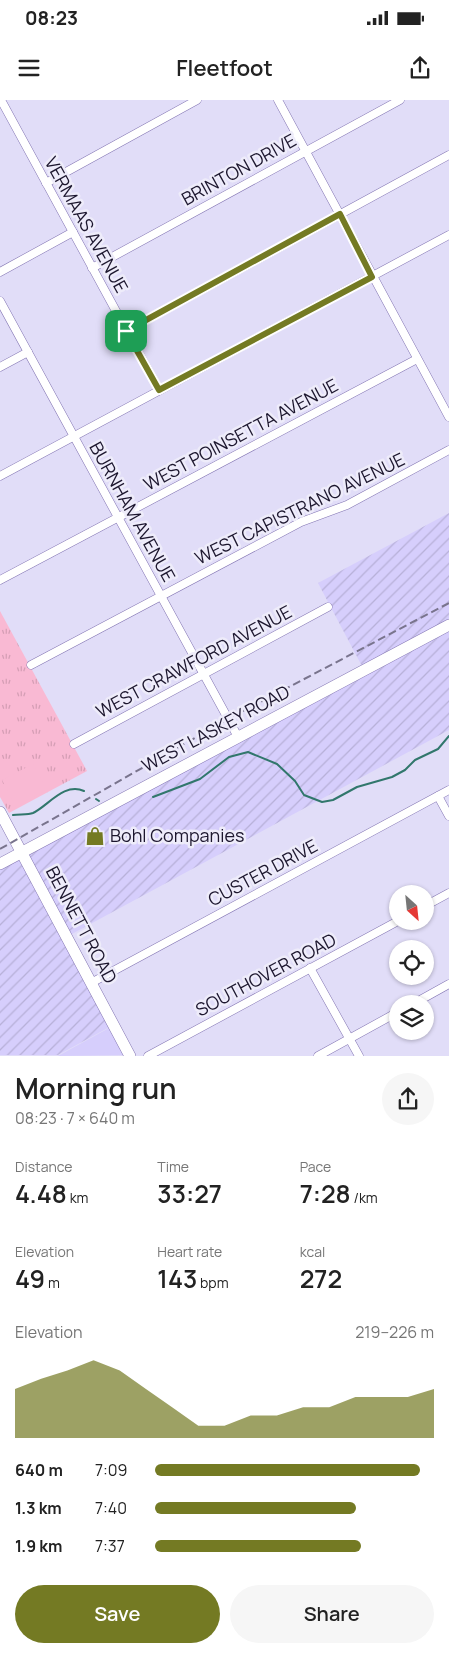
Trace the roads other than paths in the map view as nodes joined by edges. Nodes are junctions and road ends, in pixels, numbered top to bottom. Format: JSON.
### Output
{"nodes":[{"id":1,"x":1,"y":100,"type":"edge"},
{"id":2,"x":197,"y":100,"type":"edge"},
{"id":3,"x":278,"y":100,"type":"edge"},
{"id":4,"x":400,"y":100,"type":"edge"},
{"id":5,"x":306,"y":151,"type":"junction"},
{"id":6,"x":449,"y":154,"type":"edge"},
{"id":7,"x":46,"y":183,"type":"junction"},
{"id":8,"x":340,"y":214,"type":"junction"},
{"id":9,"x":73,"y":232,"type":"junction"},
{"id":10,"x":449,"y":235,"type":"edge"},
{"id":11,"x":92,"y":268,"type":"junction"},
{"id":12,"x":0,"y":272,"type":"edge"},
{"id":13,"x":372,"y":277,"type":"junction"},
{"id":14,"x":0,"y":301,"type":"edge"},
{"id":15,"x":126,"y":331,"type":"junction"},
{"id":16,"x":28,"y":352,"type":"junction"},
{"id":17,"x":417,"y":359,"type":"junction"},
{"id":18,"x":0,"y":367,"type":"edge"},
{"id":19,"x":159,"y":390,"type":"junction"},
{"id":20,"x":449,"y":418,"type":"edge"},
{"id":21,"x":73,"y":436,"type":"junction"},
{"id":22,"x":449,"y":450,"type":"edge"},
{"id":23,"x":0,"y":476,"type":"edge"},
{"id":24,"x":118,"y":518,"type":"junction"},
{"id":25,"x":0,"y":580,"type":"edge"},
{"id":26,"x":160,"y":596,"type":"junction"},
{"id":27,"x":328,"y":607,"type":"dead end"},
{"id":28,"x":449,"y":625,"type":"edge"},
{"id":29,"x":31,"y":665,"type":"dead end"},
{"id":30,"x":203,"y":674,"type":"junction"},
{"id":31,"x":238,"y":738,"type":"junction"},
{"id":32,"x":74,"y":744,"type":"dead end"},
{"id":33,"x":449,"y":790,"type":"edge"},
{"id":34,"x":438,"y":796,"type":"junction"},
{"id":35,"x":0,"y":812,"type":"edge"},
{"id":36,"x":449,"y":816,"type":"edge"},
{"id":37,"x":22,"y":852,"type":"junction"},
{"id":38,"x":0,"y":864,"type":"edge"},
{"id":39,"x":449,"y":892,"type":"edge"},
{"id":40,"x":434,"y":901,"type":"edge"},
{"id":41,"x":389,"y":925,"type":"edge"},
{"id":42,"x":310,"y":968,"type":"junction"},
{"id":43,"x":91,"y":982,"type":"junction"},
{"id":44,"x":449,"y":984,"type":"edge"},
{"id":45,"x":429,"y":995,"type":"edge"},
{"id":46,"x":389,"y":1017,"type":"edge"},
{"id":47,"x":349,"y":1038,"type":"junction"},
{"id":48,"x":130,"y":1056,"type":"edge"},
{"id":49,"x":148,"y":1056,"type":"edge"},
{"id":50,"x":318,"y":1056,"type":"edge"},
{"id":51,"x":359,"y":1056,"type":"edge"}],
"edges":[{"from":1,"to":7,"type":"street","name":"VERMAAS AVENUE"},
{"from":2,"to":7,"type":"street"},
{"from":3,"to":5,"type":"street"},
{"from":4,"to":5,"type":"street","name":"BRINTON DRIVE"},
{"from":5,"to":8,"type":"street"},
{"from":5,"to":11,"type":"street","name":"BRINTON DRIVE"},
{"from":6,"to":8,"type":"street"},
{"from":7,"to":9,"type":"street","name":"VERMAAS AVENUE"},
{"from":8,"to":13,"type":"street"},
{"from":8,"to":15,"type":"street"},
{"from":9,"to":11,"type":"street","name":"VERMAAS AVENUE"},
{"from":9,"to":12,"type":"street"},
{"from":10,"to":13,"type":"street"},
{"from":11,"to":15,"type":"street","name":"VERMAAS AVENUE"},
{"from":13,"to":17,"type":"street"},
{"from":13,"to":19,"type":"street"},
{"from":14,"to":16,"type":"street","name":"BURNHAM AVENUE"},
{"from":15,"to":19,"type":"street","name":"VERMAAS AVENUE"},
{"from":16,"to":18,"type":"street"},
{"from":16,"to":21,"type":"street","name":"BURNHAM AVENUE"},
{"from":17,"to":20,"type":"street"},
{"from":17,"to":24,"type":"street","name":"WEST POINSETTA AVENUE"},
{"from":19,"to":21,"type":"street"},
{"from":21,"to":23,"type":"street"},
{"from":21,"to":24,"type":"street","name":"BURNHAM AVENUE"},
{"from":22,"to":26,"type":"street","name":"WEST CAPISTRANO AVENUE"},
{"from":24,"to":25,"type":"street","name":"WEST POINSETTA AVENUE"},
{"from":24,"to":26,"type":"street","name":"BURNHAM AVENUE"},
{"from":26,"to":29,"type":"street","name":"WEST CAPISTRANO AVENUE"},
{"from":26,"to":30,"type":"street","name":"BURNHAM AVENUE"},
{"from":27,"to":30,"type":"street","name":"WEST CRAWFORD AVENUE"},
{"from":28,"to":31,"type":"main road","name":"WEST LASKEY ROAD"},
{"from":30,"to":31,"type":"street","name":"BURNHAM AVENUE"},
{"from":30,"to":32,"type":"street","name":"WEST CRAWFORD AVENUE"},
{"from":31,"to":37,"type":"main road","name":"WEST LASKEY ROAD"},
{"from":33,"to":34,"type":"street","name":"CUSTER DRIVE"},
{"from":34,"to":36,"type":"street"},
{"from":34,"to":43,"type":"street","name":"CUSTER DRIVE"},
{"from":35,"to":37,"type":"main road","name":"BENNETT ROAD"},
{"from":37,"to":38,"type":"main road","name":"WEST LASKEY ROAD"},
{"from":37,"to":43,"type":"main road","name":"BENNETT ROAD"},
{"from":39,"to":40,"type":"street"},
{"from":41,"to":42,"type":"street","name":"SOUTHOVER ROAD"},
{"from":42,"to":47,"type":"street"},
{"from":42,"to":49,"type":"street","name":"SOUTHOVER ROAD"},
{"from":43,"to":48,"type":"main road","name":"BENNETT ROAD"},
{"from":44,"to":45,"type":"street"},
{"from":46,"to":47,"type":"street"},
{"from":47,"to":50,"type":"street"},
{"from":47,"to":51,"type":"street"}]}
